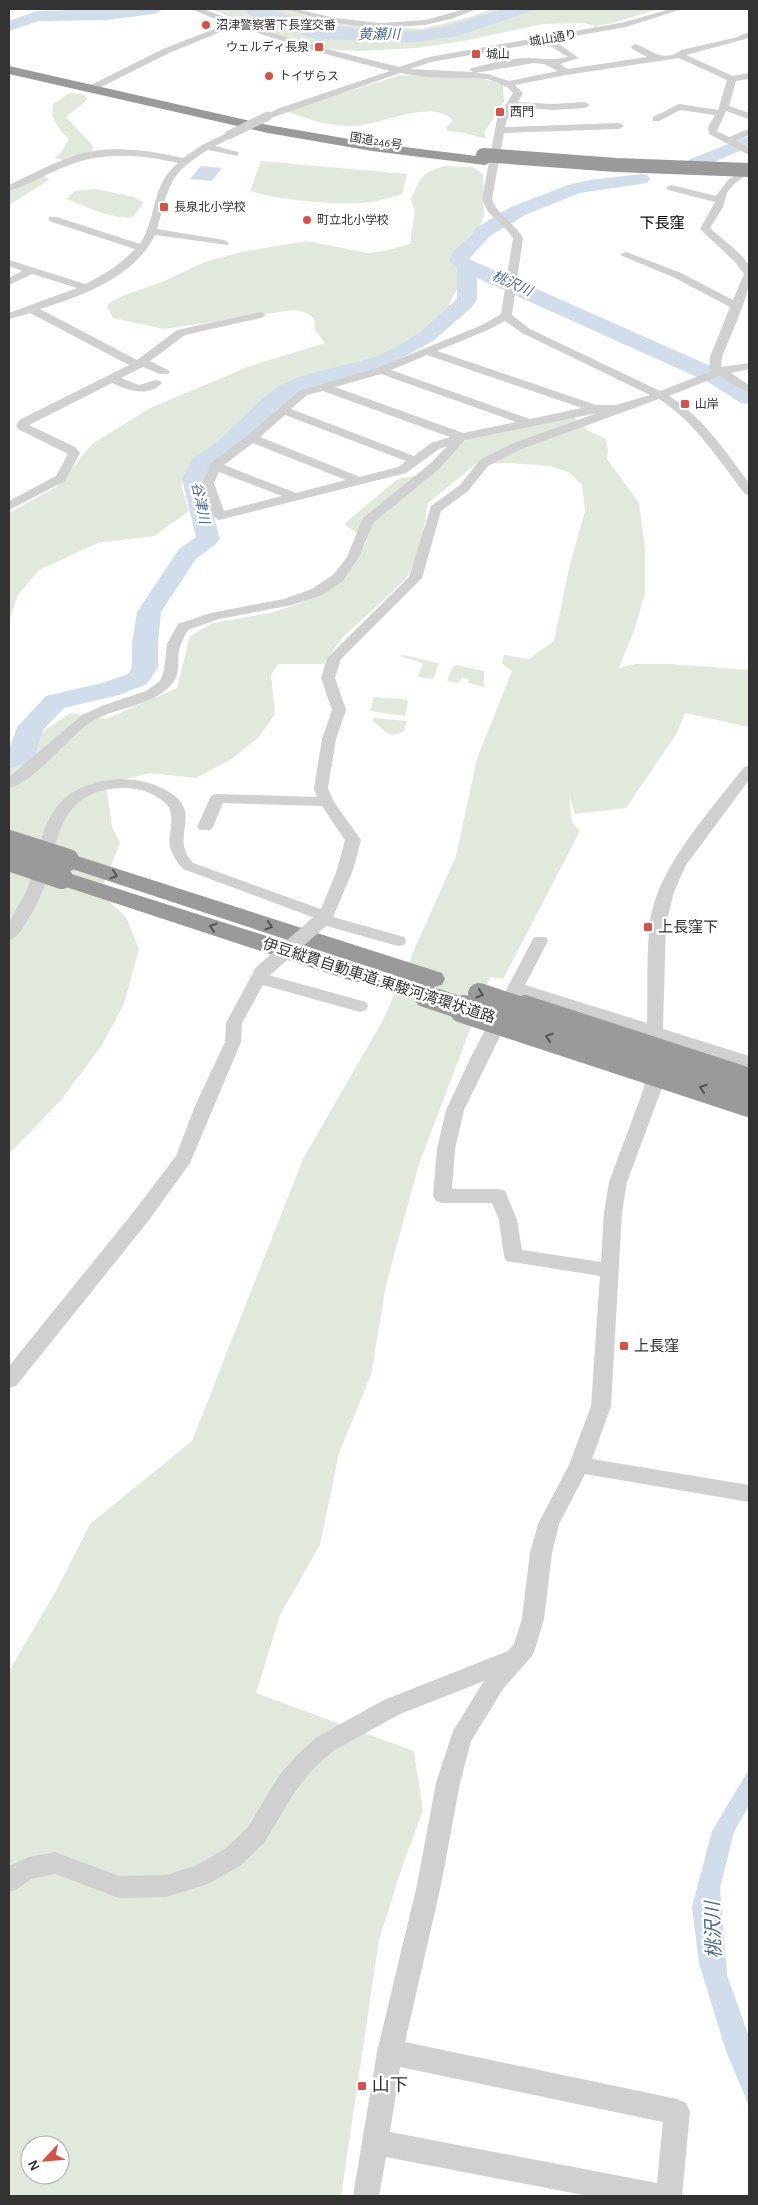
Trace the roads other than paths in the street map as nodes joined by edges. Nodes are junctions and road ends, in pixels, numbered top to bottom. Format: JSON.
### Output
{"nodes":[{"id":1,"x":195,"y":9,"type":"edge"},
{"id":2,"x":287,"y":9,"type":"edge"},
{"id":3,"x":473,"y":9,"type":"edge"},
{"id":4,"x":678,"y":9,"type":"edge"},
{"id":5,"x":234,"y":24,"type":"junction"},
{"id":6,"x":749,"y":35,"type":"edge"},
{"id":7,"x":546,"y":39,"type":"junction"},
{"id":8,"x":737,"y":40,"type":"junction"},
{"id":9,"x":749,"y":44,"type":"edge"},
{"id":10,"x":635,"y":47,"type":"dead end"},
{"id":11,"x":680,"y":55,"type":"junction"},
{"id":12,"x":611,"y":57,"type":"dead end"},
{"id":13,"x":656,"y":59,"type":"junction"},
{"id":14,"x":551,"y":63,"type":"junction"},
{"id":15,"x":9,"y":64,"type":"edge"},
{"id":16,"x":623,"y":64,"type":"junction"},
{"id":17,"x":398,"y":69,"type":"junction"},
{"id":18,"x":9,"y":70,"type":"edge"},
{"id":19,"x":566,"y":72,"type":"junction"},
{"id":20,"x":465,"y":75,"type":"junction"},
{"id":21,"x":749,"y":76,"type":"edge"},
{"id":22,"x":732,"y":80,"type":"junction"},
{"id":23,"x":507,"y":84,"type":"junction"},
{"id":24,"x":95,"y":87,"type":"junction"},
{"id":25,"x":511,"y":104,"type":"junction"},
{"id":26,"x":585,"y":104,"type":"dead end"},
{"id":27,"x":726,"y":104,"type":"junction"},
{"id":28,"x":749,"y":116,"type":"edge"},
{"id":29,"x":656,"y":119,"type":"dead end"},
{"id":30,"x":619,"y":126,"type":"dead end"},
{"id":31,"x":501,"y":130,"type":"junction"},
{"id":32,"x":749,"y":132,"type":"edge"},
{"id":33,"x":730,"y":141,"type":"junction"},
{"id":34,"x":206,"y":147,"type":"junction"},
{"id":35,"x":749,"y":152,"type":"edge"},
{"id":36,"x":235,"y":154,"type":"dead end"},
{"id":37,"x":484,"y":158,"type":"junction"},
{"id":38,"x":67,"y":162,"type":"junction"},
{"id":39,"x":184,"y":162,"type":"junction"},
{"id":40,"x":749,"y":169,"type":"edge"},
{"id":41,"x":749,"y":175,"type":"edge"},
{"id":42,"x":54,"y":179,"type":"dead end"},
{"id":43,"x":9,"y":188,"type":"edge"},
{"id":44,"x":671,"y":188,"type":"dead end"},
{"id":45,"x":720,"y":200,"type":"junction"},
{"id":46,"x":54,"y":219,"type":"dead end"},
{"id":47,"x":152,"y":230,"type":"junction"},
{"id":48,"x":224,"y":243,"type":"dead end"},
{"id":49,"x":142,"y":248,"type":"junction"},
{"id":50,"x":626,"y":254,"type":"dead end"},
{"id":51,"x":9,"y":263,"type":"edge"},
{"id":52,"x":32,"y":270,"type":"junction"},
{"id":53,"x":9,"y":282,"type":"edge"},
{"id":54,"x":86,"y":288,"type":"junction"},
{"id":55,"x":742,"y":302,"type":"edge"},
{"id":56,"x":31,"y":309,"type":"junction"},
{"id":57,"x":9,"y":316,"type":"edge"},
{"id":58,"x":261,"y":316,"type":"dead end"},
{"id":59,"x":506,"y":316,"type":"junction"},
{"id":60,"x":426,"y":351,"type":"junction"},
{"id":61,"x":140,"y":364,"type":"junction"},
{"id":62,"x":749,"y":366,"type":"edge"},
{"id":63,"x":381,"y":370,"type":"junction"},
{"id":64,"x":164,"y":372,"type":"dead end"},
{"id":65,"x":719,"y":372,"type":"junction"},
{"id":66,"x":113,"y":379,"type":"junction"},
{"id":67,"x":156,"y":383,"type":"dead end"},
{"id":68,"x":323,"y":387,"type":"junction"},
{"id":69,"x":749,"y":390,"type":"edge"},
{"id":70,"x":660,"y":395,"type":"junction"},
{"id":71,"x":596,"y":409,"type":"junction"},
{"id":72,"x":617,"y":409,"type":"junction"},
{"id":73,"x":282,"y":410,"type":"junction"},
{"id":74,"x":530,"y":423,"type":"junction"},
{"id":75,"x":462,"y":437,"type":"junction"},
{"id":76,"x":252,"y":438,"type":"junction"},
{"id":77,"x":416,"y":460,"type":"junction"},
{"id":78,"x":215,"y":466,"type":"junction"},
{"id":79,"x":359,"y":481,"type":"junction"},
{"id":80,"x":749,"y":491,"type":"edge"},
{"id":81,"x":295,"y":497,"type":"junction"},
{"id":82,"x":9,"y":506,"type":"edge"},
{"id":83,"x":749,"y":770,"type":"edge"},
{"id":84,"x":9,"y":784,"type":"edge"},
{"id":85,"x":326,"y":802,"type":"junction"},
{"id":86,"x":205,"y":827,"type":"dead end"},
{"id":87,"x":9,"y":841,"type":"edge"},
{"id":88,"x":9,"y":860,"type":"edge"},
{"id":89,"x":65,"y":869,"type":"junction"},
{"id":90,"x":324,"y":918,"type":"junction"},
{"id":91,"x":9,"y":935,"type":"edge"},
{"id":92,"x":398,"y":940,"type":"dead end"},
{"id":93,"x":540,"y":941,"type":"dead end"},
{"id":94,"x":260,"y":976,"type":"junction"},
{"id":95,"x":429,"y":988,"type":"junction"},
{"id":96,"x":517,"y":988,"type":"junction"},
{"id":97,"x":360,"y":1006,"type":"dead end"},
{"id":98,"x":655,"y":1031,"type":"junction"},
{"id":99,"x":749,"y":1062,"type":"edge"},
{"id":100,"x":749,"y":1082,"type":"edge"},
{"id":101,"x":749,"y":1103,"type":"edge"},
{"id":102,"x":608,"y":1270,"type":"junction"},
{"id":103,"x":9,"y":1380,"type":"edge"},
{"id":104,"x":579,"y":1466,"type":"junction"},
{"id":105,"x":749,"y":1494,"type":"edge"},
{"id":106,"x":513,"y":1659,"type":"junction"},
{"id":107,"x":9,"y":1881,"type":"edge"},
{"id":108,"x":390,"y":2052,"type":"junction"},
{"id":109,"x":376,"y":2142,"type":"junction"},
{"id":110,"x":366,"y":2196,"type":"edge"},
{"id":111,"x":656,"y":2196,"type":"edge"},
{"id":112,"x":669,"y":2196,"type":"edge"}],
"edges":[{"from":1,"to":5,"type":"street"},
{"from":2,"to":3,"type":"street"},
{"from":4,"to":7,"type":"street","name":"城山通り"},
{"from":5,"to":17,"type":"street"},
{"from":5,"to":24,"type":"street"},
{"from":6,"to":8,"type":"street"},
{"from":7,"to":14,"type":"street"},
{"from":7,"to":17,"type":"street","name":"城山通り"},
{"from":8,"to":9,"type":"street"},
{"from":8,"to":11,"type":"street"},
{"from":10,"to":13,"type":"street"},
{"from":11,"to":13,"type":"street"},
{"from":11,"to":22,"type":"street"},
{"from":12,"to":16,"type":"street"},
{"from":13,"to":16,"type":"street"},
{"from":14,"to":19,"type":"street"},
{"from":14,"to":20,"type":"street"},
{"from":15,"to":24,"type":"highway","name":"国道246号"},
{"from":16,"to":19,"type":"street"},
{"from":17,"to":20,"type":"street"},
{"from":17,"to":34,"type":"street","name":"城山通り","bridge":true},
{"from":18,"to":24,"type":"highway","name":"国道246号"},
{"from":19,"to":23,"type":"street"},
{"from":20,"to":23,"type":"street"},
{"from":21,"to":22,"type":"street"},
{"from":22,"to":27,"type":"street"},
{"from":23,"to":25,"type":"street"},
{"from":24,"to":37,"type":"highway","name":"国道246号"},
{"from":25,"to":26,"type":"street"},
{"from":25,"to":31,"type":"street"},
{"from":27,"to":28,"type":"street"},
{"from":27,"to":29,"type":"street"},
{"from":27,"to":33,"type":"street"},
{"from":30,"to":31,"type":"street"},
{"from":31,"to":59,"type":"street"},
{"from":32,"to":33,"type":"street"},
{"from":33,"to":35,"type":"street"},
{"from":34,"to":36,"type":"street"},
{"from":34,"to":39,"type":"street","name":"城山通り"},
{"from":37,"to":40,"type":"highway","name":"国道246号","bridge":true},
{"from":37,"to":41,"type":"highway","name":"国道246号"},
{"from":38,"to":39,"type":"street"},
{"from":38,"to":42,"type":"street"},
{"from":38,"to":43,"type":"street"},
{"from":39,"to":47,"type":"street","name":"城山通り"},
{"from":40,"to":45,"type":"street"},
{"from":44,"to":45,"type":"street"},
{"from":45,"to":55,"type":"street"},
{"from":46,"to":49,"type":"street"},
{"from":47,"to":48,"type":"street"},
{"from":47,"to":49,"type":"street","name":"城山通り"},
{"from":49,"to":54,"type":"street"},
{"from":50,"to":55,"type":"street"},
{"from":51,"to":52,"type":"street"},
{"from":52,"to":53,"type":"street"},
{"from":52,"to":54,"type":"street"},
{"from":54,"to":56,"type":"street"},
{"from":55,"to":65,"type":"street"},
{"from":56,"to":57,"type":"street"},
{"from":56,"to":61,"type":"street"},
{"from":58,"to":61,"type":"street"},
{"from":59,"to":60,"type":"street"},
{"from":59,"to":70,"type":"street"},
{"from":60,"to":63,"type":"street"},
{"from":60,"to":71,"type":"street"},
{"from":61,"to":64,"type":"street"},
{"from":61,"to":66,"type":"street"},
{"from":62,"to":65,"type":"street"},
{"from":63,"to":68,"type":"street"},
{"from":63,"to":74,"type":"street"},
{"from":65,"to":69,"type":"street"},
{"from":65,"to":70,"type":"street"},
{"from":66,"to":67,"type":"street"},
{"from":66,"to":82,"type":"street"},
{"from":68,"to":73,"type":"street"},
{"from":68,"to":75,"type":"street"},
{"from":70,"to":72,"type":"street"},
{"from":70,"to":80,"type":"street"},
{"from":71,"to":72,"type":"street"},
{"from":71,"to":74,"type":"street"},
{"from":72,"to":85,"type":"street"},
{"from":73,"to":76,"type":"street"},
{"from":73,"to":77,"type":"street"},
{"from":74,"to":75,"type":"street"},
{"from":75,"to":77,"type":"street"},
{"from":75,"to":84,"type":"street"},
{"from":76,"to":78,"type":"street"},
{"from":76,"to":79,"type":"street"},
{"from":77,"to":79,"type":"street"},
{"from":78,"to":81,"type":"street"},
{"from":78,"to":81,"type":"street"},
{"from":79,"to":81,"type":"street"},
{"from":83,"to":98,"type":"street"},
{"from":85,"to":86,"type":"street"},
{"from":85,"to":90,"type":"street"},
{"from":87,"to":89,"type":"highway","name":"伊豆縦貫自動車道;東駿河湾環状道路","bridge":true},
{"from":88,"to":89,"type":"highway","name":"伊豆縦貫自動車道;東駿河湾環状道路","bridge":true},
{"from":89,"to":95,"type":"highway","name":"伊豆縦貫自動車道;東駿河湾環状道路"},
{"from":90,"to":91,"type":"street"},
{"from":90,"to":92,"type":"street"},
{"from":90,"to":94,"type":"street","bridge":true},
{"from":93,"to":96,"type":"street"},
{"from":94,"to":97,"type":"street"},
{"from":94,"to":103,"type":"street"},
{"from":95,"to":100,"type":"highway","name":"伊豆縦貫自動車道;東駿河湾環状道路","one_way":true,"bridge":true},
{"from":101,"to":95,"type":"highway","name":"伊豆縦貫自動車道;東駿河湾環状道路","one_way":true,"bridge":true},
{"from":96,"to":98,"type":"street"},
{"from":96,"to":102,"type":"street"},
{"from":98,"to":99,"type":"street"},
{"from":98,"to":102,"type":"street"},
{"from":102,"to":104,"type":"street"},
{"from":104,"to":105,"type":"street"},
{"from":104,"to":106,"type":"street"},
{"from":106,"to":107,"type":"street"},
{"from":106,"to":108,"type":"street"},
{"from":108,"to":109,"type":"street"},
{"from":108,"to":112,"type":"street"},
{"from":109,"to":110,"type":"street"},
{"from":109,"to":111,"type":"street"}]}
